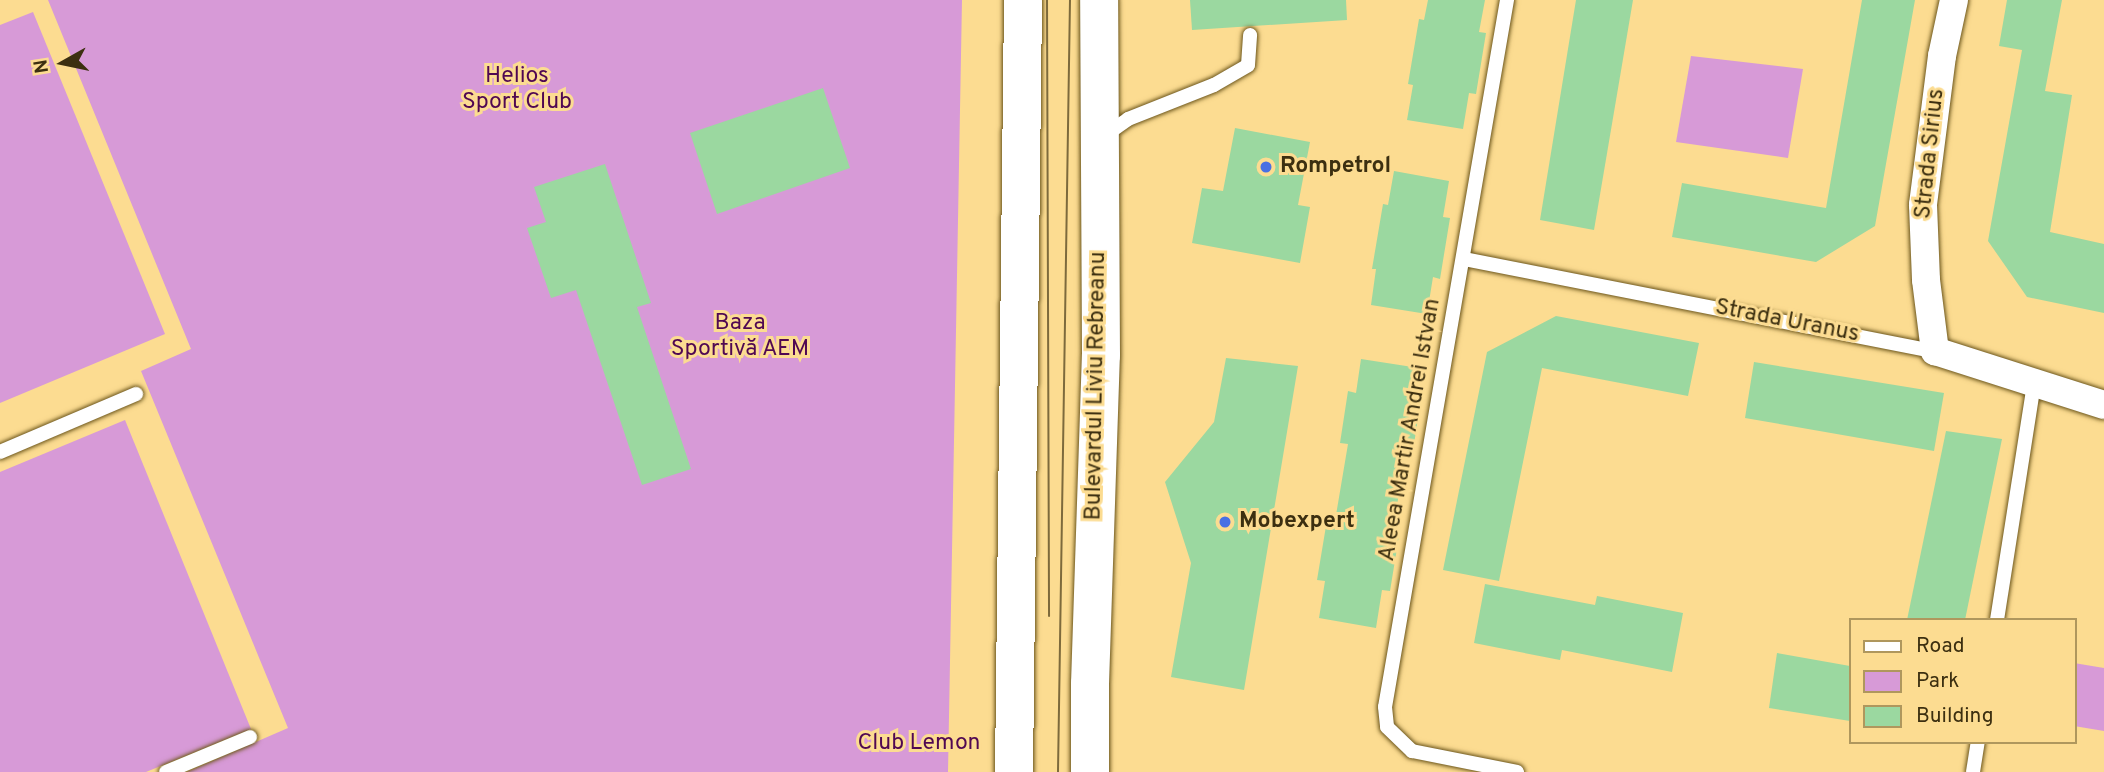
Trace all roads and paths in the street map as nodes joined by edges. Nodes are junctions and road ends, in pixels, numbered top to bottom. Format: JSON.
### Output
{"nodes":[{"id":1,"x":1023,"y":0,"type":"edge"},
{"id":2,"x":1099,"y":0,"type":"edge"},
{"id":3,"x":1507,"y":0,"type":"edge"},
{"id":4,"x":1954,"y":0,"type":"edge"},
{"id":5,"x":1250,"y":36,"type":"dead end"},
{"id":6,"x":1097,"y":141,"type":"junction"},
{"id":7,"x":1464,"y":259,"type":"junction"},
{"id":8,"x":1935,"y":351,"type":"junction"},
{"id":9,"x":2034,"y":384,"type":"junction"},
{"id":10,"x":136,"y":394,"type":"dead end"},
{"id":11,"x":2104,"y":405,"type":"edge"},
{"id":12,"x":0,"y":452,"type":"edge"},
{"id":13,"x":1997,"y":618,"type":"edge"},
{"id":14,"x":250,"y":737,"type":"dead end"},
{"id":15,"x":1978,"y":744,"type":"edge"},
{"id":16,"x":166,"y":772,"type":"edge"},
{"id":17,"x":1014,"y":772,"type":"edge"},
{"id":18,"x":1090,"y":772,"type":"edge"},
{"id":19,"x":1517,"y":772,"type":"edge"},
{"id":20,"x":1973,"y":772,"type":"edge"}],
"edges":[{"from":1,"to":17,"type":"main road"},
{"from":2,"to":6,"type":"main road","name":"Bulevardul Liviu Rebreanu"},
{"from":3,"to":7,"type":"lane","name":"Aleea Martir Andrei Istvan"},
{"from":4,"to":8,"type":"street","name":"Strada Sirius"},
{"from":5,"to":6,"type":"lane"},
{"from":6,"to":18,"type":"main road","name":"Bulevardul Liviu Rebreanu"},
{"from":7,"to":8,"type":"lane","name":"Strada Uranus"},
{"from":7,"to":19,"type":"lane","name":"Aleea Martir Andrei Istvan"},
{"from":8,"to":9,"type":"street","name":"Strada Uranus"},
{"from":9,"to":11,"type":"street","name":"Strada Uranus"},
{"from":9,"to":13,"type":"lane"},
{"from":10,"to":12,"type":"lane"},
{"from":14,"to":16,"type":"lane"},
{"from":15,"to":20,"type":"lane"}]}
